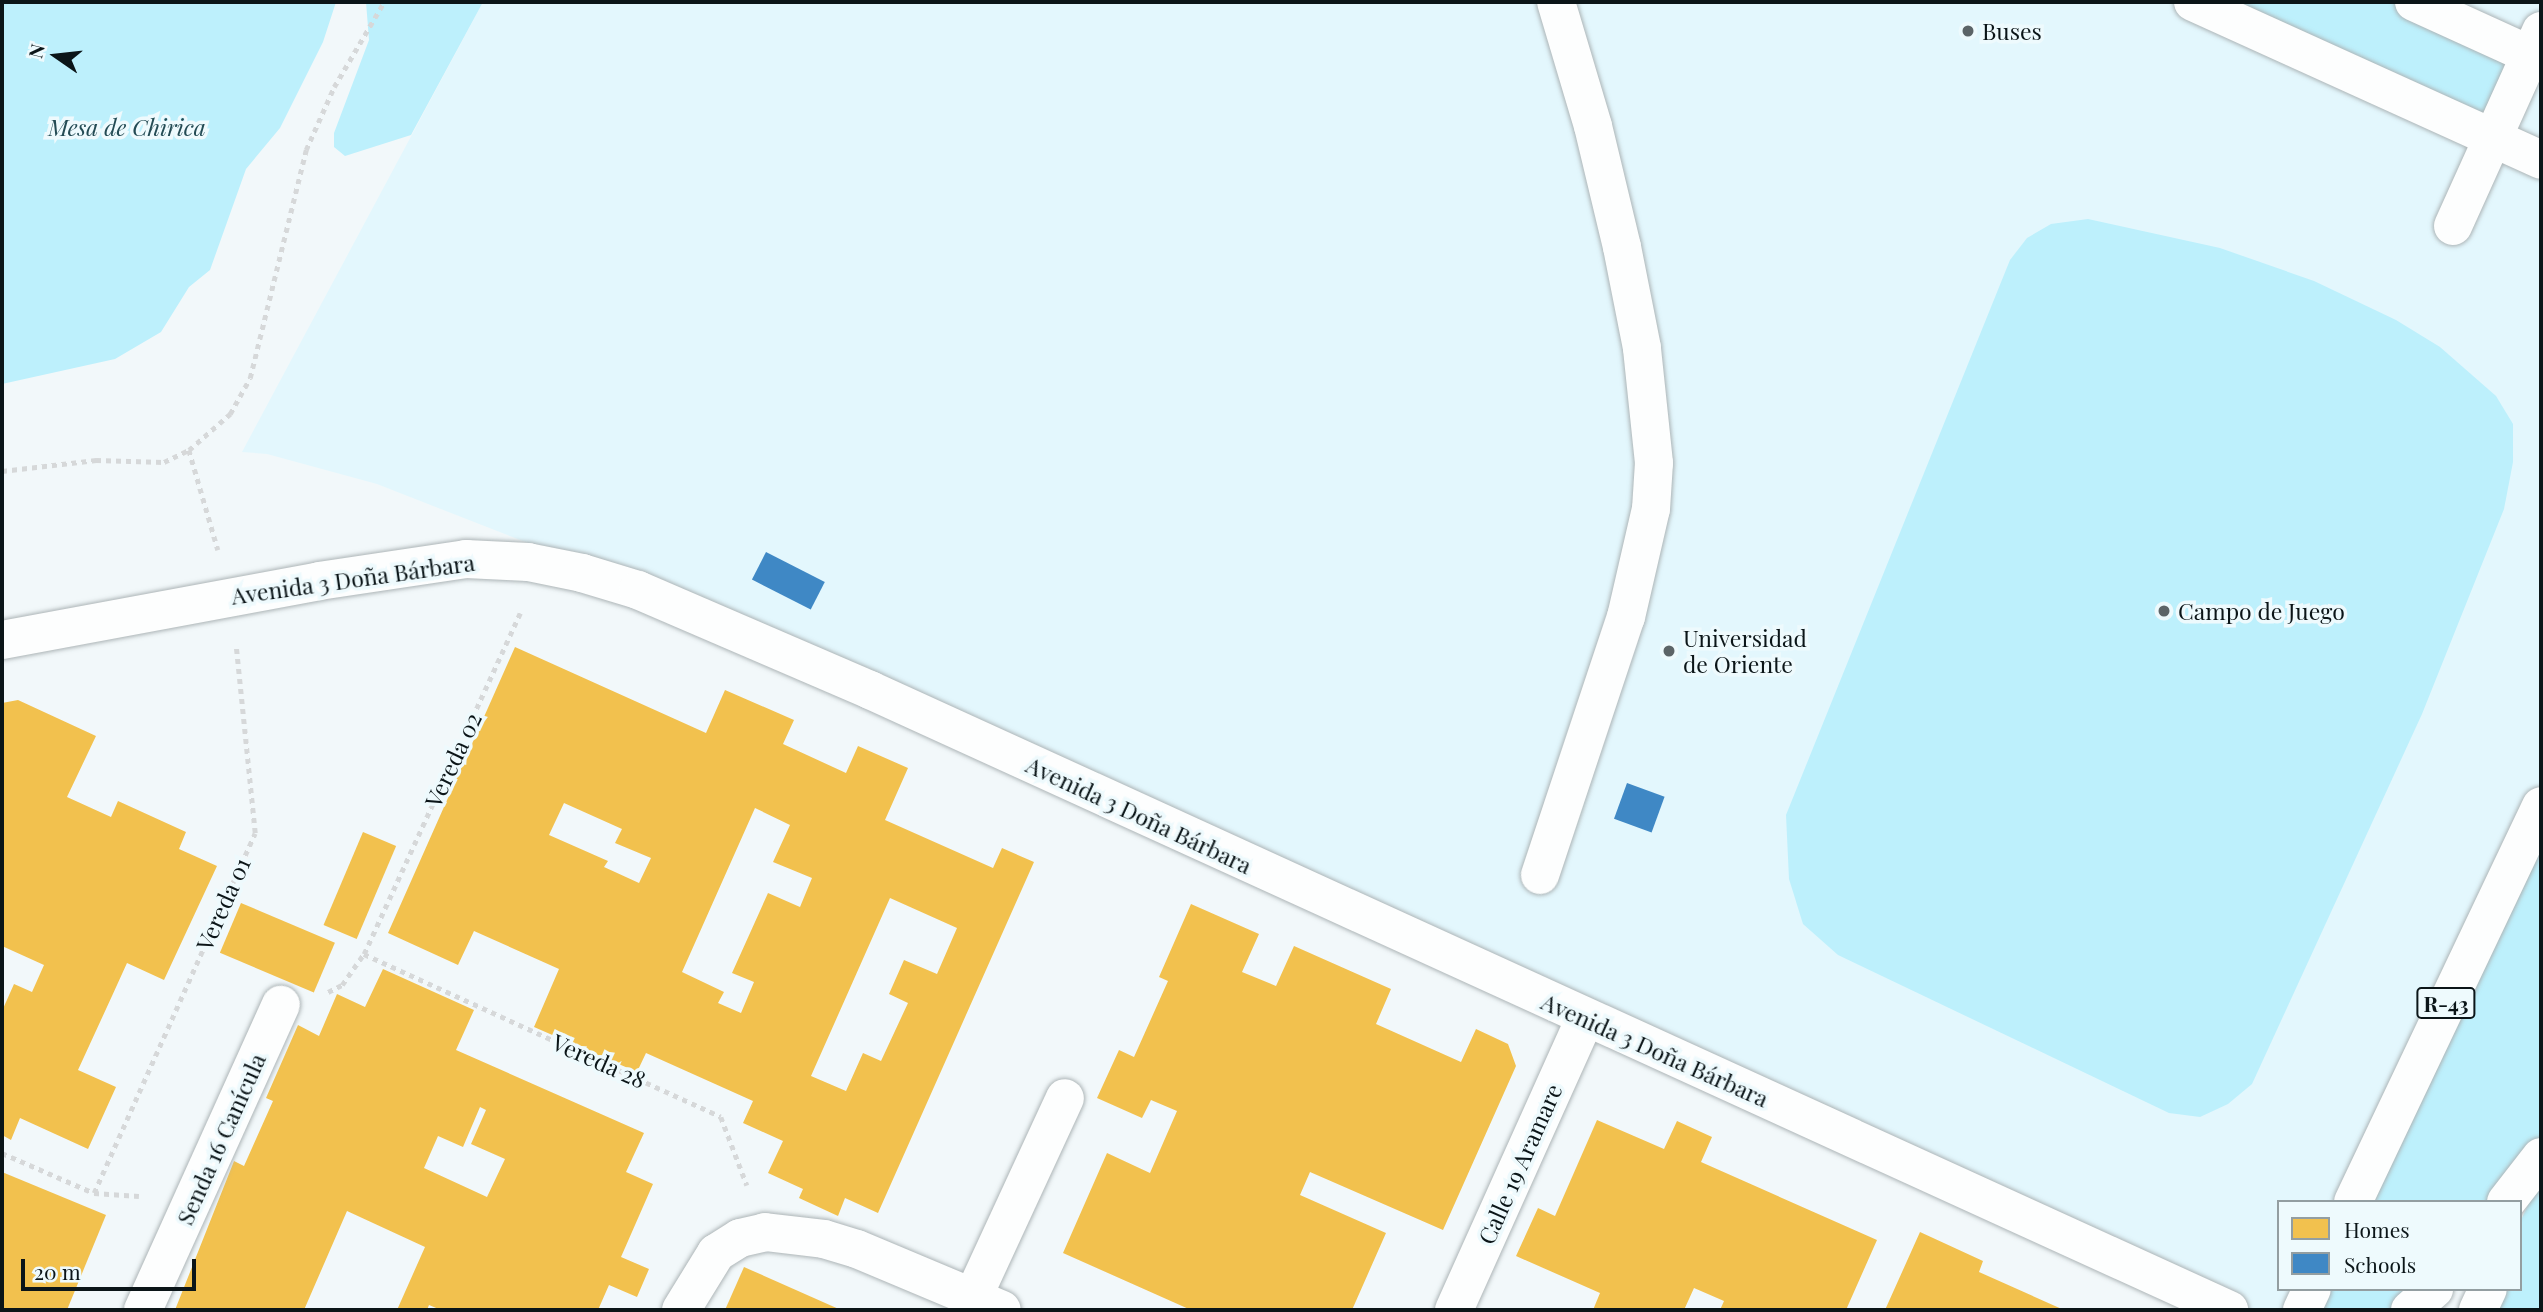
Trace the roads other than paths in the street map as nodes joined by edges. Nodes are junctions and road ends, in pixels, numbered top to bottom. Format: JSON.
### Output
{"nodes":[{"id":1,"x":1556,"y":2,"type":"edge"},
{"id":2,"x":2193,"y":2,"type":"edge"},
{"id":3,"x":2414,"y":2,"type":"edge"},
{"id":4,"x":2538,"y":49,"type":"edge"},
{"id":5,"x":2493,"y":138,"type":"junction"},
{"id":6,"x":2541,"y":160,"type":"edge"},
{"id":7,"x":2453,"y":226,"type":"dead end"},
{"id":8,"x":2,"y":640,"type":"edge"},
{"id":9,"x":2541,"y":806,"type":"edge"},
{"id":10,"x":2530,"y":838,"type":"edge"},
{"id":11,"x":1540,"y":875,"type":"dead end"},
{"id":12,"x":281,"y":1005,"type":"dead end"},
{"id":13,"x":1585,"y":1018,"type":"junction"},
{"id":14,"x":1065,"y":1098,"type":"dead end"},
{"id":15,"x":2541,"y":1157,"type":"edge"},
{"id":16,"x":2541,"y":1178,"type":"edge"},
{"id":17,"x":2354,"y":1200,"type":"edge"},
{"id":18,"x":2508,"y":1200,"type":"edge"},
{"id":19,"x":2522,"y":1218,"type":"edge"},
{"id":20,"x":2311,"y":1291,"type":"edge"},
{"id":21,"x":2432,"y":1291,"type":"edge"},
{"id":22,"x":2487,"y":1291,"type":"edge"},
{"id":23,"x":987,"y":1304,"type":"edge"},
{"id":24,"x":143,"y":1310,"type":"edge"},
{"id":25,"x":681,"y":1310,"type":"edge"},
{"id":26,"x":1454,"y":1310,"type":"edge"},
{"id":27,"x":2229,"y":1310,"type":"edge"},
{"id":28,"x":2302,"y":1310,"type":"edge"},
{"id":29,"x":2410,"y":1310,"type":"edge"},
{"id":30,"x":2478,"y":1310,"type":"edge"}],
"edges":[{"from":1,"to":11,"type":"street"},
{"from":2,"to":5,"type":"street"},
{"from":3,"to":4,"type":"street"},
{"from":4,"to":5,"type":"street"},
{"from":5,"to":6,"type":"street"},
{"from":5,"to":7,"type":"street"},
{"from":8,"to":13,"type":"street","name":"Avenida 3 Doña Bárbara"},
{"from":9,"to":10,"type":"street","number":"R-43"},
{"from":10,"to":17,"type":"street","number":"R-43"},
{"from":12,"to":24,"type":"street","name":"Senda 16 Canícula"},
{"from":13,"to":26,"type":"street","name":"Calle 19 Aramare"},
{"from":13,"to":27,"type":"street","name":"Avenida 3 Doña Bárbara"},
{"from":14,"to":23,"type":"street"},
{"from":15,"to":18,"type":"street"},
{"from":16,"to":19,"type":"street"},
{"from":20,"to":28,"type":"street"},
{"from":21,"to":29,"type":"street"},
{"from":22,"to":30,"type":"street"},
{"from":23,"to":25,"type":"street"}]}
